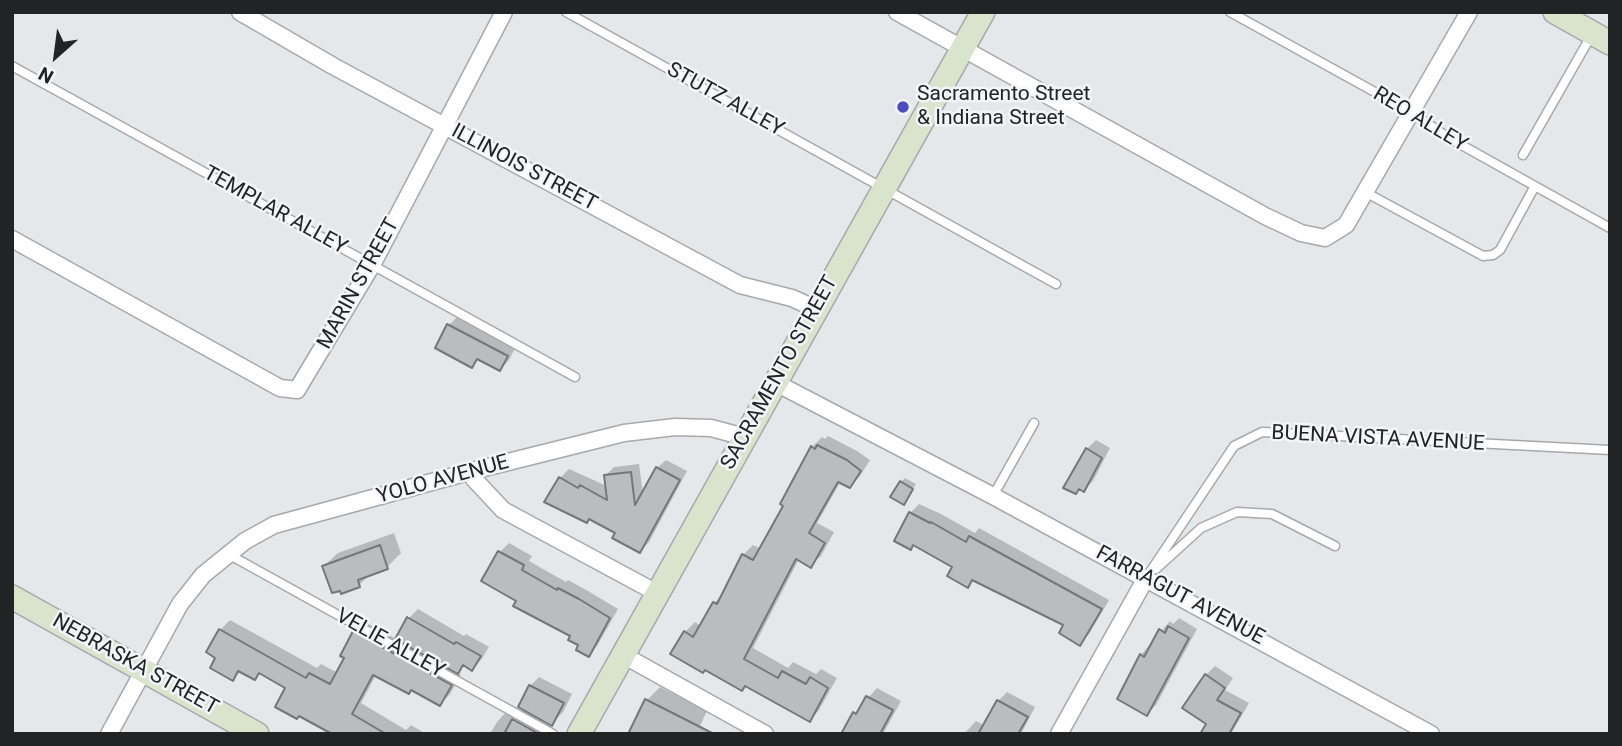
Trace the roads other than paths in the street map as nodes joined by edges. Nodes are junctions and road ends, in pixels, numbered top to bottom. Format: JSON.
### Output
{"nodes":[{"id":1,"x":240,"y":12,"type":"edge"},
{"id":2,"x":504,"y":12,"type":"edge"},
{"id":3,"x":566,"y":12,"type":"edge"},
{"id":4,"x":897,"y":12,"type":"edge"},
{"id":5,"x":983,"y":12,"type":"edge"},
{"id":6,"x":1230,"y":12,"type":"edge"},
{"id":7,"x":1469,"y":12,"type":"edge"},
{"id":8,"x":1555,"y":12,"type":"edge"},
{"id":9,"x":1601,"y":38,"type":"edge"},
{"id":10,"x":961,"y":48,"type":"junction"},
{"id":11,"x":12,"y":66,"type":"edge"},
{"id":12,"x":1411,"y":112,"type":"junction"},
{"id":13,"x":444,"y":125,"type":"junction"},
{"id":14,"x":1523,"y":155,"type":"dead end"},
{"id":15,"x":1535,"y":186,"type":"junction"},
{"id":16,"x":883,"y":188,"type":"junction"},
{"id":17,"x":1365,"y":192,"type":"junction"},
{"id":18,"x":1610,"y":228,"type":"edge"},
{"id":19,"x":12,"y":239,"type":"edge"},
{"id":20,"x":372,"y":265,"type":"junction"},
{"id":21,"x":1056,"y":284,"type":"dead end"},
{"id":22,"x":810,"y":318,"type":"junction"},
{"id":23,"x":575,"y":377,"type":"dead end"},
{"id":24,"x":774,"y":382,"type":"junction"},
{"id":25,"x":1034,"y":423,"type":"dead end"},
{"id":26,"x":745,"y":436,"type":"junction"},
{"id":27,"x":1610,"y":450,"type":"edge"},
{"id":28,"x":472,"y":471,"type":"junction"},
{"id":29,"x":993,"y":496,"type":"junction"},
{"id":30,"x":1335,"y":546,"type":"dead end"},
{"id":31,"x":228,"y":554,"type":"junction"},
{"id":32,"x":1146,"y":578,"type":"junction"},
{"id":33,"x":657,"y":593,"type":"junction"},
{"id":34,"x":12,"y":597,"type":"edge"},
{"id":35,"x":623,"y":655,"type":"junction"},
{"id":36,"x":144,"y":669,"type":"junction"},
{"id":37,"x":109,"y":734,"type":"edge"},
{"id":38,"x":257,"y":734,"type":"edge"},
{"id":39,"x":553,"y":734,"type":"edge"},
{"id":40,"x":579,"y":734,"type":"edge"},
{"id":41,"x":765,"y":734,"type":"edge"},
{"id":42,"x":1059,"y":734,"type":"edge"},
{"id":43,"x":1431,"y":734,"type":"edge"}],
"edges":[{"from":1,"to":13,"type":"street","name":"ILLINOIS STREET"},
{"from":2,"to":13,"type":"street","name":"MARIN STREET"},
{"from":3,"to":16,"type":"lane","name":"STUTZ ALLEY"},
{"from":4,"to":10,"type":"street"},
{"from":5,"to":10,"type":"main road","name":"SACRAMENTO STREET"},
{"from":6,"to":12,"type":"lane","name":"REO ALLEY"},
{"from":7,"to":12,"type":"street"},
{"from":8,"to":9,"type":"main road"},
{"from":9,"to":14,"type":"lane"},
{"from":10,"to":16,"type":"main road","name":"SACRAMENTO STREET"},
{"from":10,"to":17,"type":"street"},
{"from":11,"to":20,"type":"lane","name":"TEMPLAR ALLEY"},
{"from":12,"to":15,"type":"lane","name":"REO ALLEY"},
{"from":12,"to":17,"type":"street"},
{"from":13,"to":20,"type":"street","name":"MARIN STREET"},
{"from":13,"to":22,"type":"street","name":"ILLINOIS STREET"},
{"from":15,"to":17,"type":"lane"},
{"from":15,"to":18,"type":"lane","name":"REO ALLEY"},
{"from":16,"to":21,"type":"lane","name":"STUTZ ALLEY"},
{"from":16,"to":22,"type":"main road","name":"SACRAMENTO STREET"},
{"from":19,"to":20,"type":"street","name":"MARIN STREET"},
{"from":20,"to":23,"type":"lane","name":"TEMPLAR ALLEY"},
{"from":22,"to":24,"type":"main road","name":"SACRAMENTO STREET"},
{"from":24,"to":26,"type":"main road","name":"SACRAMENTO STREET"},
{"from":24,"to":29,"type":"street","name":"FARRAGUT AVENUE"},
{"from":25,"to":29,"type":"lane"},
{"from":26,"to":28,"type":"street","name":"YOLO AVENUE"},
{"from":26,"to":33,"type":"main road","name":"SACRAMENTO STREET"},
{"from":27,"to":32,"type":"lane","name":"BUENA VISTA AVENUE"},
{"from":28,"to":31,"type":"street","name":"YOLO AVENUE"},
{"from":28,"to":33,"type":"street"},
{"from":29,"to":32,"type":"street","name":"FARRAGUT AVENUE"},
{"from":30,"to":32,"type":"lane"},
{"from":31,"to":36,"type":"street","name":"YOLO AVENUE"},
{"from":31,"to":39,"type":"lane","name":"VELIE ALLEY"},
{"from":32,"to":42,"type":"street"},
{"from":32,"to":43,"type":"street","name":"FARRAGUT AVENUE"},
{"from":33,"to":35,"type":"main road","name":"SACRAMENTO STREET"},
{"from":34,"to":36,"type":"main road","name":"NEBRASKA STREET"},
{"from":35,"to":40,"type":"main road","name":"SACRAMENTO STREET"},
{"from":35,"to":41,"type":"street"},
{"from":36,"to":37,"type":"street"},
{"from":36,"to":38,"type":"main road","name":"NEBRASKA STREET"}]}
